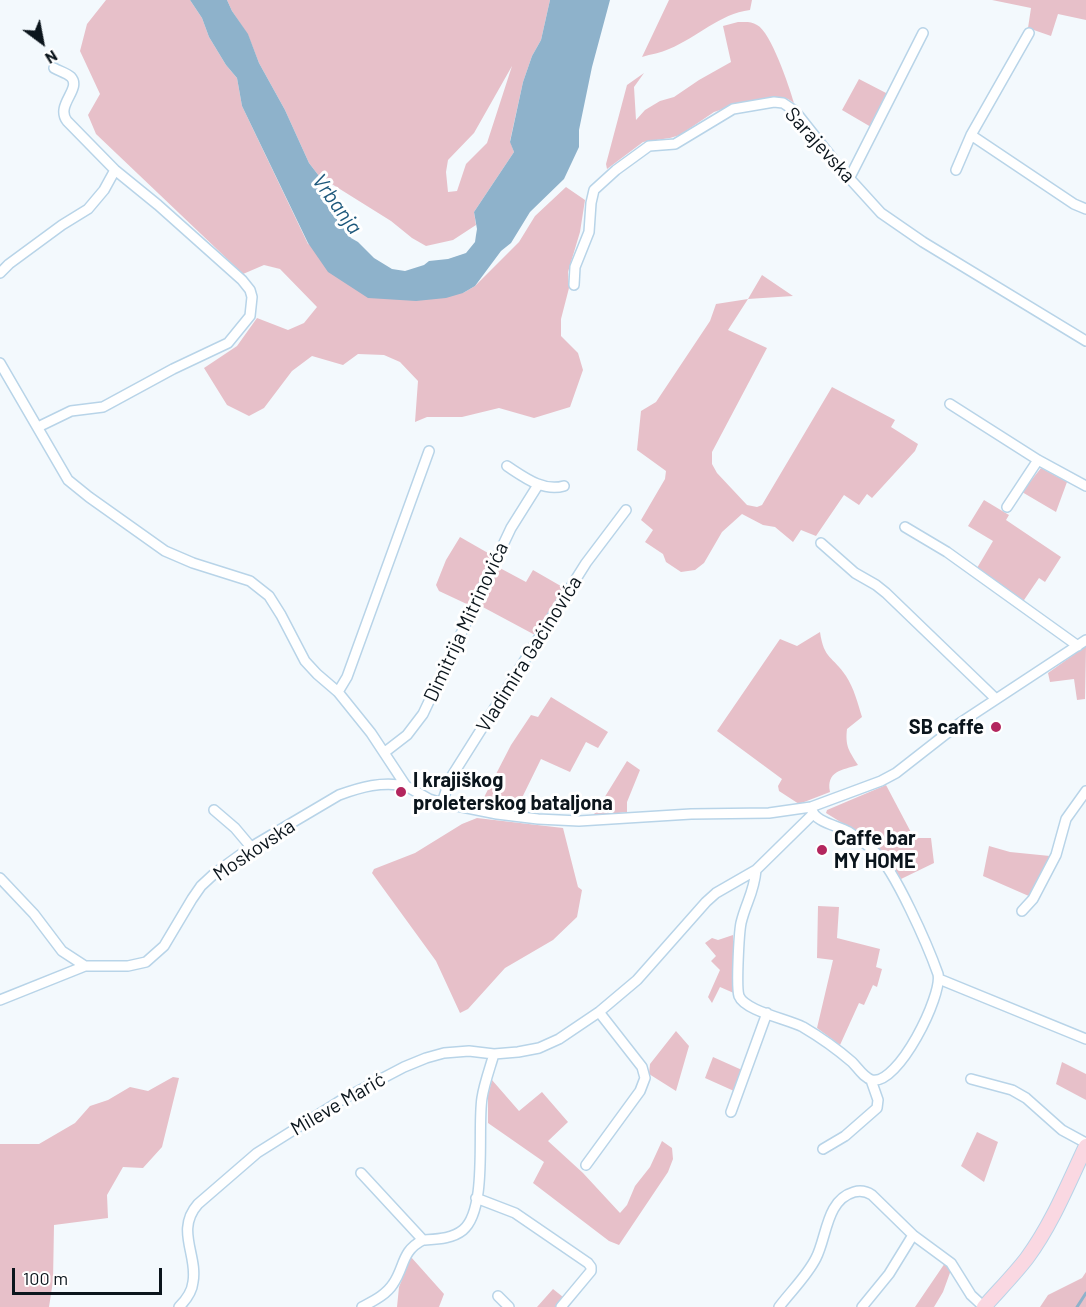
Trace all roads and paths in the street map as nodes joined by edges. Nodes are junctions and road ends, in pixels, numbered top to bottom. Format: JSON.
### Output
{"nodes":[{"id":1,"x":923,"y":33,"type":"dead end"},
{"id":2,"x":1029,"y":33,"type":"dead end"},
{"id":3,"x":54,"y":68,"type":"dead end"},
{"id":4,"x":970,"y":135,"type":"junction"},
{"id":5,"x":115,"y":170,"type":"junction"},
{"id":6,"x":956,"y":170,"type":"dead end"},
{"id":7,"x":850,"y":177,"type":"junction"},
{"id":8,"x":1086,"y":208,"type":"edge"},
{"id":9,"x":0,"y":273,"type":"edge"},
{"id":10,"x":574,"y":285,"type":"dead end"},
{"id":11,"x":1086,"y":341,"type":"edge"},
{"id":12,"x":0,"y":363,"type":"edge"},
{"id":13,"x":950,"y":404,"type":"dead end"},
{"id":14,"x":38,"y":428,"type":"junction"},
{"id":15,"x":429,"y":451,"type":"dead end"},
{"id":16,"x":1038,"y":460,"type":"junction"},
{"id":17,"x":507,"y":466,"type":"dead end"},
{"id":18,"x":538,"y":485,"type":"junction"},
{"id":19,"x":564,"y":486,"type":"dead end"},
{"id":20,"x":1086,"y":486,"type":"edge"},
{"id":21,"x":1007,"y":507,"type":"dead end"},
{"id":22,"x":626,"y":510,"type":"dead end"},
{"id":23,"x":905,"y":527,"type":"dead end"},
{"id":24,"x":821,"y":543,"type":"dead end"},
{"id":25,"x":1082,"y":643,"type":"edge"},
{"id":26,"x":338,"y":692,"type":"junction"},
{"id":27,"x":996,"y":699,"type":"junction"},
{"id":28,"x":385,"y":752,"type":"junction"},
{"id":29,"x":392,"y":767,"type":"junction"},
{"id":30,"x":385,"y":784,"type":"junction"},
{"id":31,"x":405,"y":786,"type":"junction"},
{"id":32,"x":1086,"y":790,"type":"edge"},
{"id":33,"x":442,"y":802,"type":"junction"},
{"id":34,"x":214,"y":810,"type":"dead end"},
{"id":35,"x":812,"y":810,"type":"junction"},
{"id":36,"x":251,"y":847,"type":"junction"},
{"id":37,"x":756,"y":870,"type":"junction"},
{"id":38,"x":0,"y":878,"type":"edge"},
{"id":39,"x":1022,"y":911,"type":"dead end"},
{"id":40,"x":85,"y":966,"type":"junction"},
{"id":41,"x":939,"y":980,"type":"junction"},
{"id":42,"x":0,"y":1000,"type":"edge"},
{"id":43,"x":599,"y":1012,"type":"junction"},
{"id":44,"x":767,"y":1013,"type":"junction"},
{"id":45,"x":1086,"y":1039,"type":"edge"},
{"id":46,"x":494,"y":1054,"type":"junction"},
{"id":47,"x":971,"y":1078,"type":"dead end"},
{"id":48,"x":871,"y":1080,"type":"junction"},
{"id":49,"x":731,"y":1112,"type":"dead end"},
{"id":50,"x":1086,"y":1145,"type":"edge"},
{"id":51,"x":823,"y":1149,"type":"dead end"},
{"id":52,"x":586,"y":1165,"type":"dead end"},
{"id":53,"x":361,"y":1173,"type":"dead end"},
{"id":54,"x":476,"y":1198,"type":"junction"},
{"id":55,"x":913,"y":1235,"type":"junction"},
{"id":56,"x":423,"y":1240,"type":"junction"},
{"id":57,"x":498,"y":1296,"type":"dead end"},
{"id":58,"x":179,"y":1307,"type":"edge"},
{"id":59,"x":362,"y":1307,"type":"edge"},
{"id":60,"x":509,"y":1307,"type":"edge"},
{"id":61,"x":561,"y":1307,"type":"edge"},
{"id":62,"x":779,"y":1307,"type":"edge"},
{"id":63,"x":862,"y":1307,"type":"edge"},
{"id":64,"x":984,"y":1307,"type":"edge"}],
"edges":[{"from":1,"to":7,"type":"street"},
{"from":2,"to":4,"type":"street"},
{"from":3,"to":5,"type":"street"},
{"from":4,"to":6,"type":"street"},
{"from":4,"to":8,"type":"street"},
{"from":5,"to":9,"type":"street"},
{"from":5,"to":14,"type":"street"},
{"from":7,"to":10,"type":"street","name":"Sarajevska"},
{"from":7,"to":11,"type":"street","name":"Sarajevska"},
{"from":12,"to":14,"type":"street"},
{"from":13,"to":16,"type":"street"},
{"from":14,"to":26,"type":"street"},
{"from":15,"to":26,"type":"street"},
{"from":16,"to":20,"type":"street"},
{"from":16,"to":21,"type":"street"},
{"from":17,"to":18,"type":"street"},
{"from":18,"to":19,"type":"street"},
{"from":18,"to":28,"type":"street","name":"Dimitrija Mitrinovića"},
{"from":22,"to":33,"type":"street","name":"Vladimira Gaćinovića"},
{"from":23,"to":25,"type":"street"},
{"from":24,"to":27,"type":"street"},
{"from":25,"to":27,"type":"street"},
{"from":26,"to":28,"type":"street"},
{"from":27,"to":35,"type":"street"},
{"from":28,"to":29,"type":"street"},
{"from":29,"to":30,"type":"street"},
{"from":29,"to":31,"type":"street"},
{"from":30,"to":31,"type":"street","name":"Moskovska"},
{"from":30,"to":36,"type":"street","name":"Moskovska"},
{"from":31,"to":33,"type":"street"},
{"from":32,"to":39,"type":"street"},
{"from":33,"to":35,"type":"street"},
{"from":34,"to":36,"type":"street"},
{"from":35,"to":37,"type":"street","name":"Mileve Marić"},
{"from":35,"to":41,"type":"street"},
{"from":36,"to":40,"type":"street","name":"Moskovska"},
{"from":37,"to":43,"type":"street","name":"Mileve Marić"},
{"from":37,"to":44,"type":"street"},
{"from":38,"to":40,"type":"street"},
{"from":40,"to":42,"type":"street","name":"Moskovska"},
{"from":41,"to":45,"type":"street"},
{"from":41,"to":48,"type":"street"},
{"from":43,"to":46,"type":"street","name":"Mileve Marić"},
{"from":43,"to":52,"type":"street"},
{"from":44,"to":48,"type":"street"},
{"from":44,"to":49,"type":"street"},
{"from":46,"to":54,"type":"street"},
{"from":46,"to":58,"type":"street","name":"Mileve Marić"},
{"from":47,"to":50,"type":"street"},
{"from":48,"to":51,"type":"street"},
{"from":50,"to":64,"type":"street"},
{"from":53,"to":56,"type":"street"},
{"from":54,"to":56,"type":"street"},
{"from":54,"to":61,"type":"street"},
{"from":55,"to":62,"type":"street"},
{"from":55,"to":63,"type":"street"},
{"from":55,"to":64,"type":"street"},
{"from":56,"to":59,"type":"street"},
{"from":57,"to":60,"type":"street"}]}
